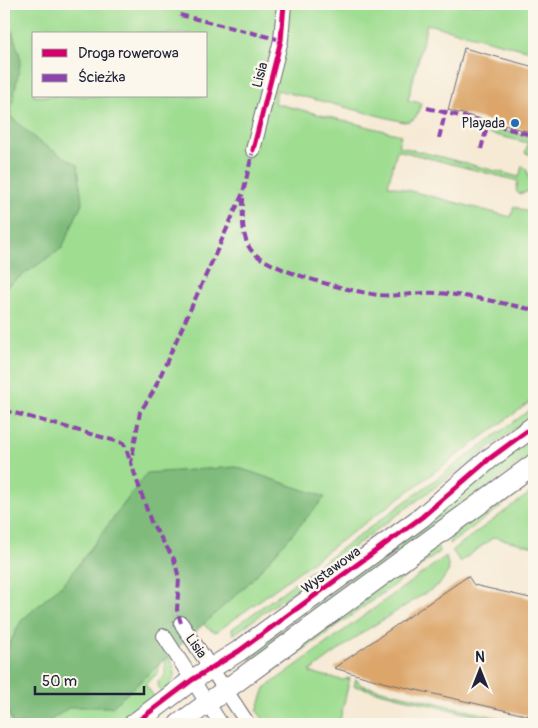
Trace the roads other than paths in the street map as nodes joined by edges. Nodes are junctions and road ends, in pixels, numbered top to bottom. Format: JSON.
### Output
{"nodes":[{"id":1,"x":284,"y":4,"type":"edge"},
{"id":2,"x":253,"y":150,"type":"dead end"},
{"id":3,"x":534,"y":426,"type":"edge"},
{"id":4,"x":534,"y":464,"type":"edge"},
{"id":5,"x":181,"y":624,"type":"dead end"},
{"id":6,"x":164,"y":636,"type":"dead end"},
{"id":7,"x":212,"y":668,"type":"junction"},
{"id":8,"x":192,"y":680,"type":"junction"},
{"id":9,"x":225,"y":690,"type":"junction"},
{"id":10,"x":206,"y":704,"type":"junction"},
{"id":11,"x":134,"y":724,"type":"edge"},
{"id":12,"x":179,"y":724,"type":"edge"},
{"id":13,"x":221,"y":724,"type":"edge"},
{"id":14,"x":248,"y":724,"type":"edge"}],
"edges":[{"from":1,"to":2,"type":"street","name":"Lisia"},
{"from":3,"to":7,"type":"street","name":"Wystawowa"},
{"from":4,"to":9,"type":"street"},
{"from":5,"to":7,"type":"street","name":"Lisia"},
{"from":6,"to":8,"type":"street","name":"Lisia"},
{"from":7,"to":8,"type":"street","name":"Wystawowa"},
{"from":7,"to":9,"type":"street","name":"Lisia"},
{"from":8,"to":10,"type":"street","name":"Lisia"},
{"from":8,"to":11,"type":"street","name":"Wystawowa"},
{"from":9,"to":10,"type":"street"},
{"from":9,"to":14,"type":"street","name":"Lisia"},
{"from":10,"to":12,"type":"street"},
{"from":10,"to":13,"type":"street","name":"Lisia"}]}
